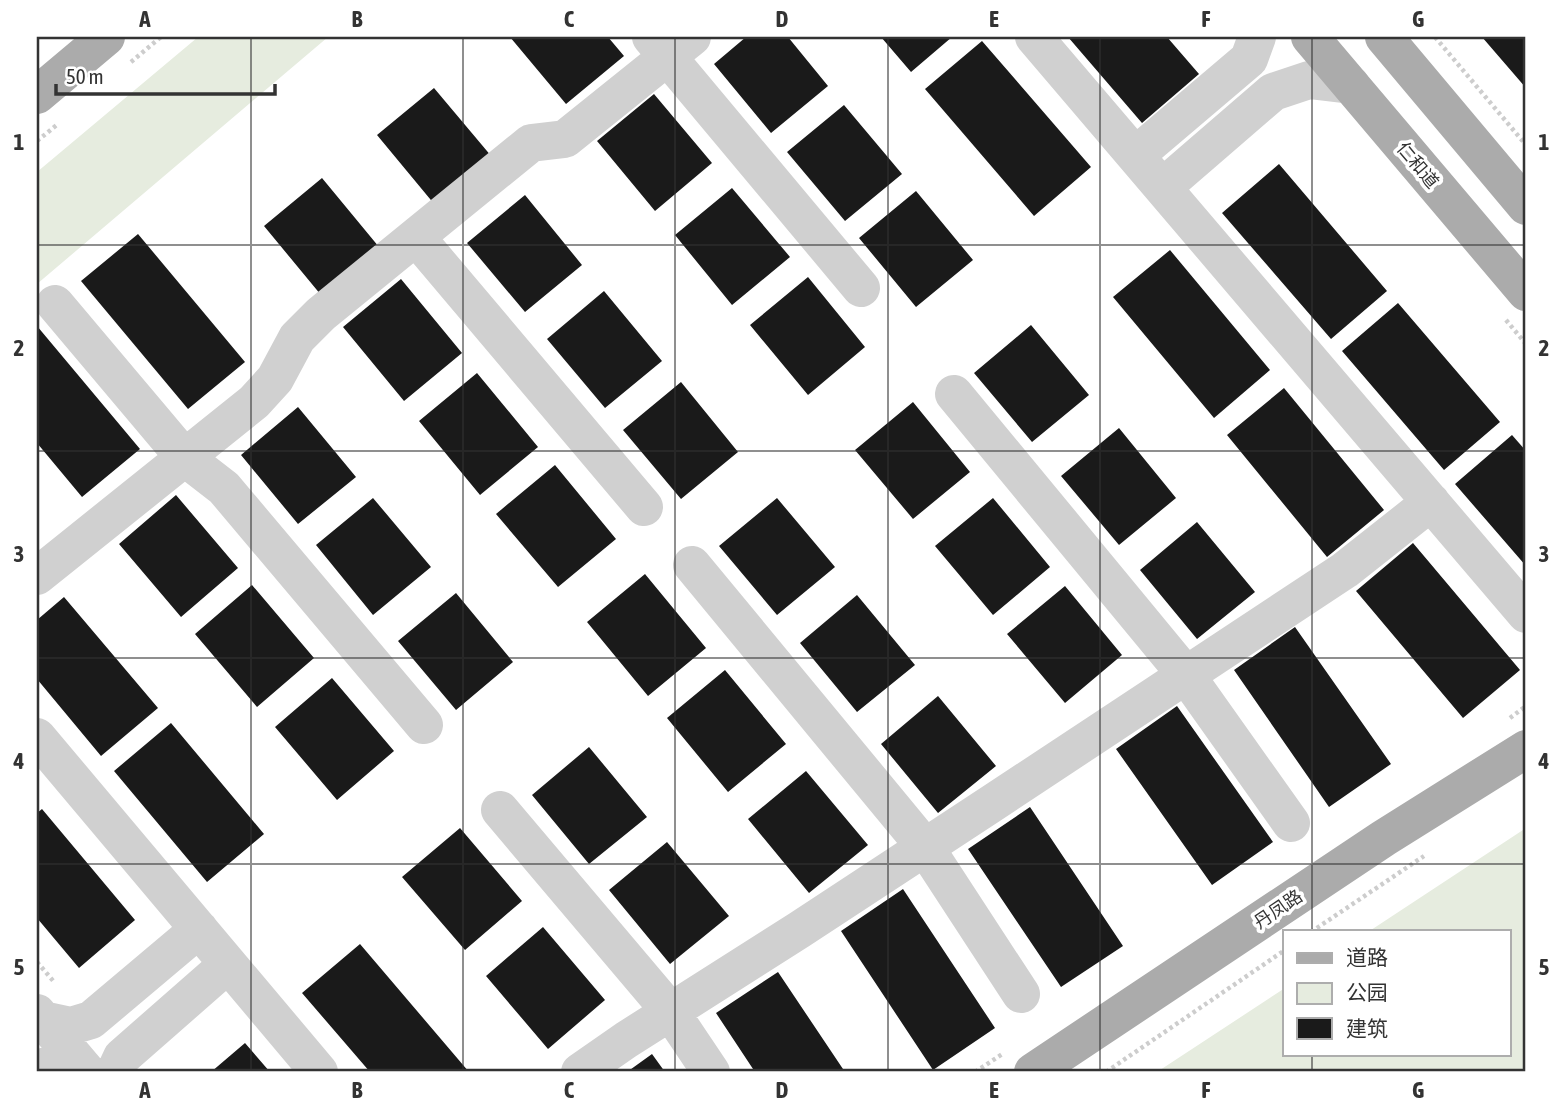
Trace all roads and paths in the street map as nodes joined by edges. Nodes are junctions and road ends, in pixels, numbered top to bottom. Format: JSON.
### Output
{"nodes":[{"id":1,"x":106,"y":37,"type":"edge"},
{"id":2,"x":1034,"y":37,"type":"edge"},
{"id":3,"x":1257,"y":37,"type":"edge"},
{"id":4,"x":1310,"y":37,"type":"edge"},
{"id":5,"x":1435,"y":37,"type":"edge"},
{"id":6,"x":1388,"y":39,"type":"edge"},
{"id":7,"x":670,"y":43,"type":"edge"},
{"id":8,"x":1350,"y":85,"type":"junction"},
{"id":9,"x":37,"y":95,"type":"edge"},
{"id":10,"x":1526,"y":145,"type":"edge"},
{"id":11,"x":1136,"y":155,"type":"junction"},
{"id":12,"x":1163,"y":187,"type":"junction"},
{"id":13,"x":1526,"y":206,"type":"edge"},
{"id":14,"x":416,"y":237,"type":"junction"},
{"id":15,"x":861,"y":288,"type":"dead end"},
{"id":16,"x":1526,"y":292,"type":"edge"},
{"id":17,"x":55,"y":304,"type":"dead end"},
{"id":18,"x":954,"y":394,"type":"dead end"},
{"id":19,"x":184,"y":457,"type":"junction"},
{"id":20,"x":1431,"y":502,"type":"junction"},
{"id":21,"x":644,"y":507,"type":"dead end"},
{"id":22,"x":692,"y":565,"type":"dead end"},
{"id":23,"x":37,"y":576,"type":"edge"},
{"id":24,"x":1526,"y":614,"type":"edge"},
{"id":25,"x":1186,"y":675,"type":"junction"},
{"id":26,"x":424,"y":725,"type":"dead end"},
{"id":27,"x":37,"y":737,"type":"edge"},
{"id":28,"x":1526,"y":749,"type":"edge"},
{"id":29,"x":500,"y":810,"type":"dead end"},
{"id":30,"x":1291,"y":822,"type":"dead end"},
{"id":31,"x":925,"y":847,"type":"junction"},
{"id":32,"x":1435,"y":849,"type":"dead end"},
{"id":33,"x":199,"y":929,"type":"junction"},
{"id":34,"x":1314,"y":930,"type":"edge"},
{"id":35,"x":1283,"y":951,"type":"edge"},
{"id":36,"x":228,"y":964,"type":"junction"},
{"id":37,"x":1021,"y":994,"type":"dead end"},
{"id":38,"x":670,"y":1012,"type":"junction"},
{"id":39,"x":40,"y":1017,"type":"edge"},
{"id":40,"x":65,"y":1065,"type":"edge"},
{"id":41,"x":116,"y":1072,"type":"edge"},
{"id":42,"x":319,"y":1072,"type":"edge"},
{"id":43,"x":580,"y":1072,"type":"edge"},
{"id":44,"x":711,"y":1072,"type":"edge"},
{"id":45,"x":1033,"y":1072,"type":"edge"},
{"id":46,"x":1106,"y":1072,"type":"edge"}],
"edges":[{"from":1,"to":9,"type":"main road"},
{"from":2,"to":11,"type":"street"},
{"from":3,"to":11,"type":"street"},
{"from":4,"to":8,"type":"main road","name":"仁和道"},
{"from":5,"to":10,"type":"path"},
{"from":6,"to":13,"type":"main road"},
{"from":7,"to":14,"type":"street"},
{"from":7,"to":15,"type":"street"},
{"from":8,"to":12,"type":"street"},
{"from":8,"to":16,"type":"main road","name":"仁和道"},
{"from":11,"to":12,"type":"street"},
{"from":12,"to":20,"type":"street"},
{"from":14,"to":19,"type":"street"},
{"from":14,"to":21,"type":"street"},
{"from":17,"to":19,"type":"street"},
{"from":18,"to":25,"type":"street"},
{"from":19,"to":23,"type":"street"},
{"from":19,"to":26,"type":"street"},
{"from":20,"to":24,"type":"street"},
{"from":20,"to":25,"type":"street"},
{"from":22,"to":31,"type":"street"},
{"from":25,"to":30,"type":"street"},
{"from":25,"to":31,"type":"street"},
{"from":27,"to":33,"type":"street"},
{"from":28,"to":45,"type":"main road","name":"丹凤路"},
{"from":29,"to":38,"type":"street"},
{"from":31,"to":37,"type":"street"},
{"from":31,"to":38,"type":"street"},
{"from":32,"to":34,"type":"path"},
{"from":33,"to":36,"type":"street"},
{"from":33,"to":39,"type":"street"},
{"from":35,"to":46,"type":"path"},
{"from":36,"to":41,"type":"street"},
{"from":36,"to":42,"type":"street"},
{"from":38,"to":43,"type":"street"},
{"from":38,"to":44,"type":"street"},
{"from":39,"to":40,"type":"street"}]}
